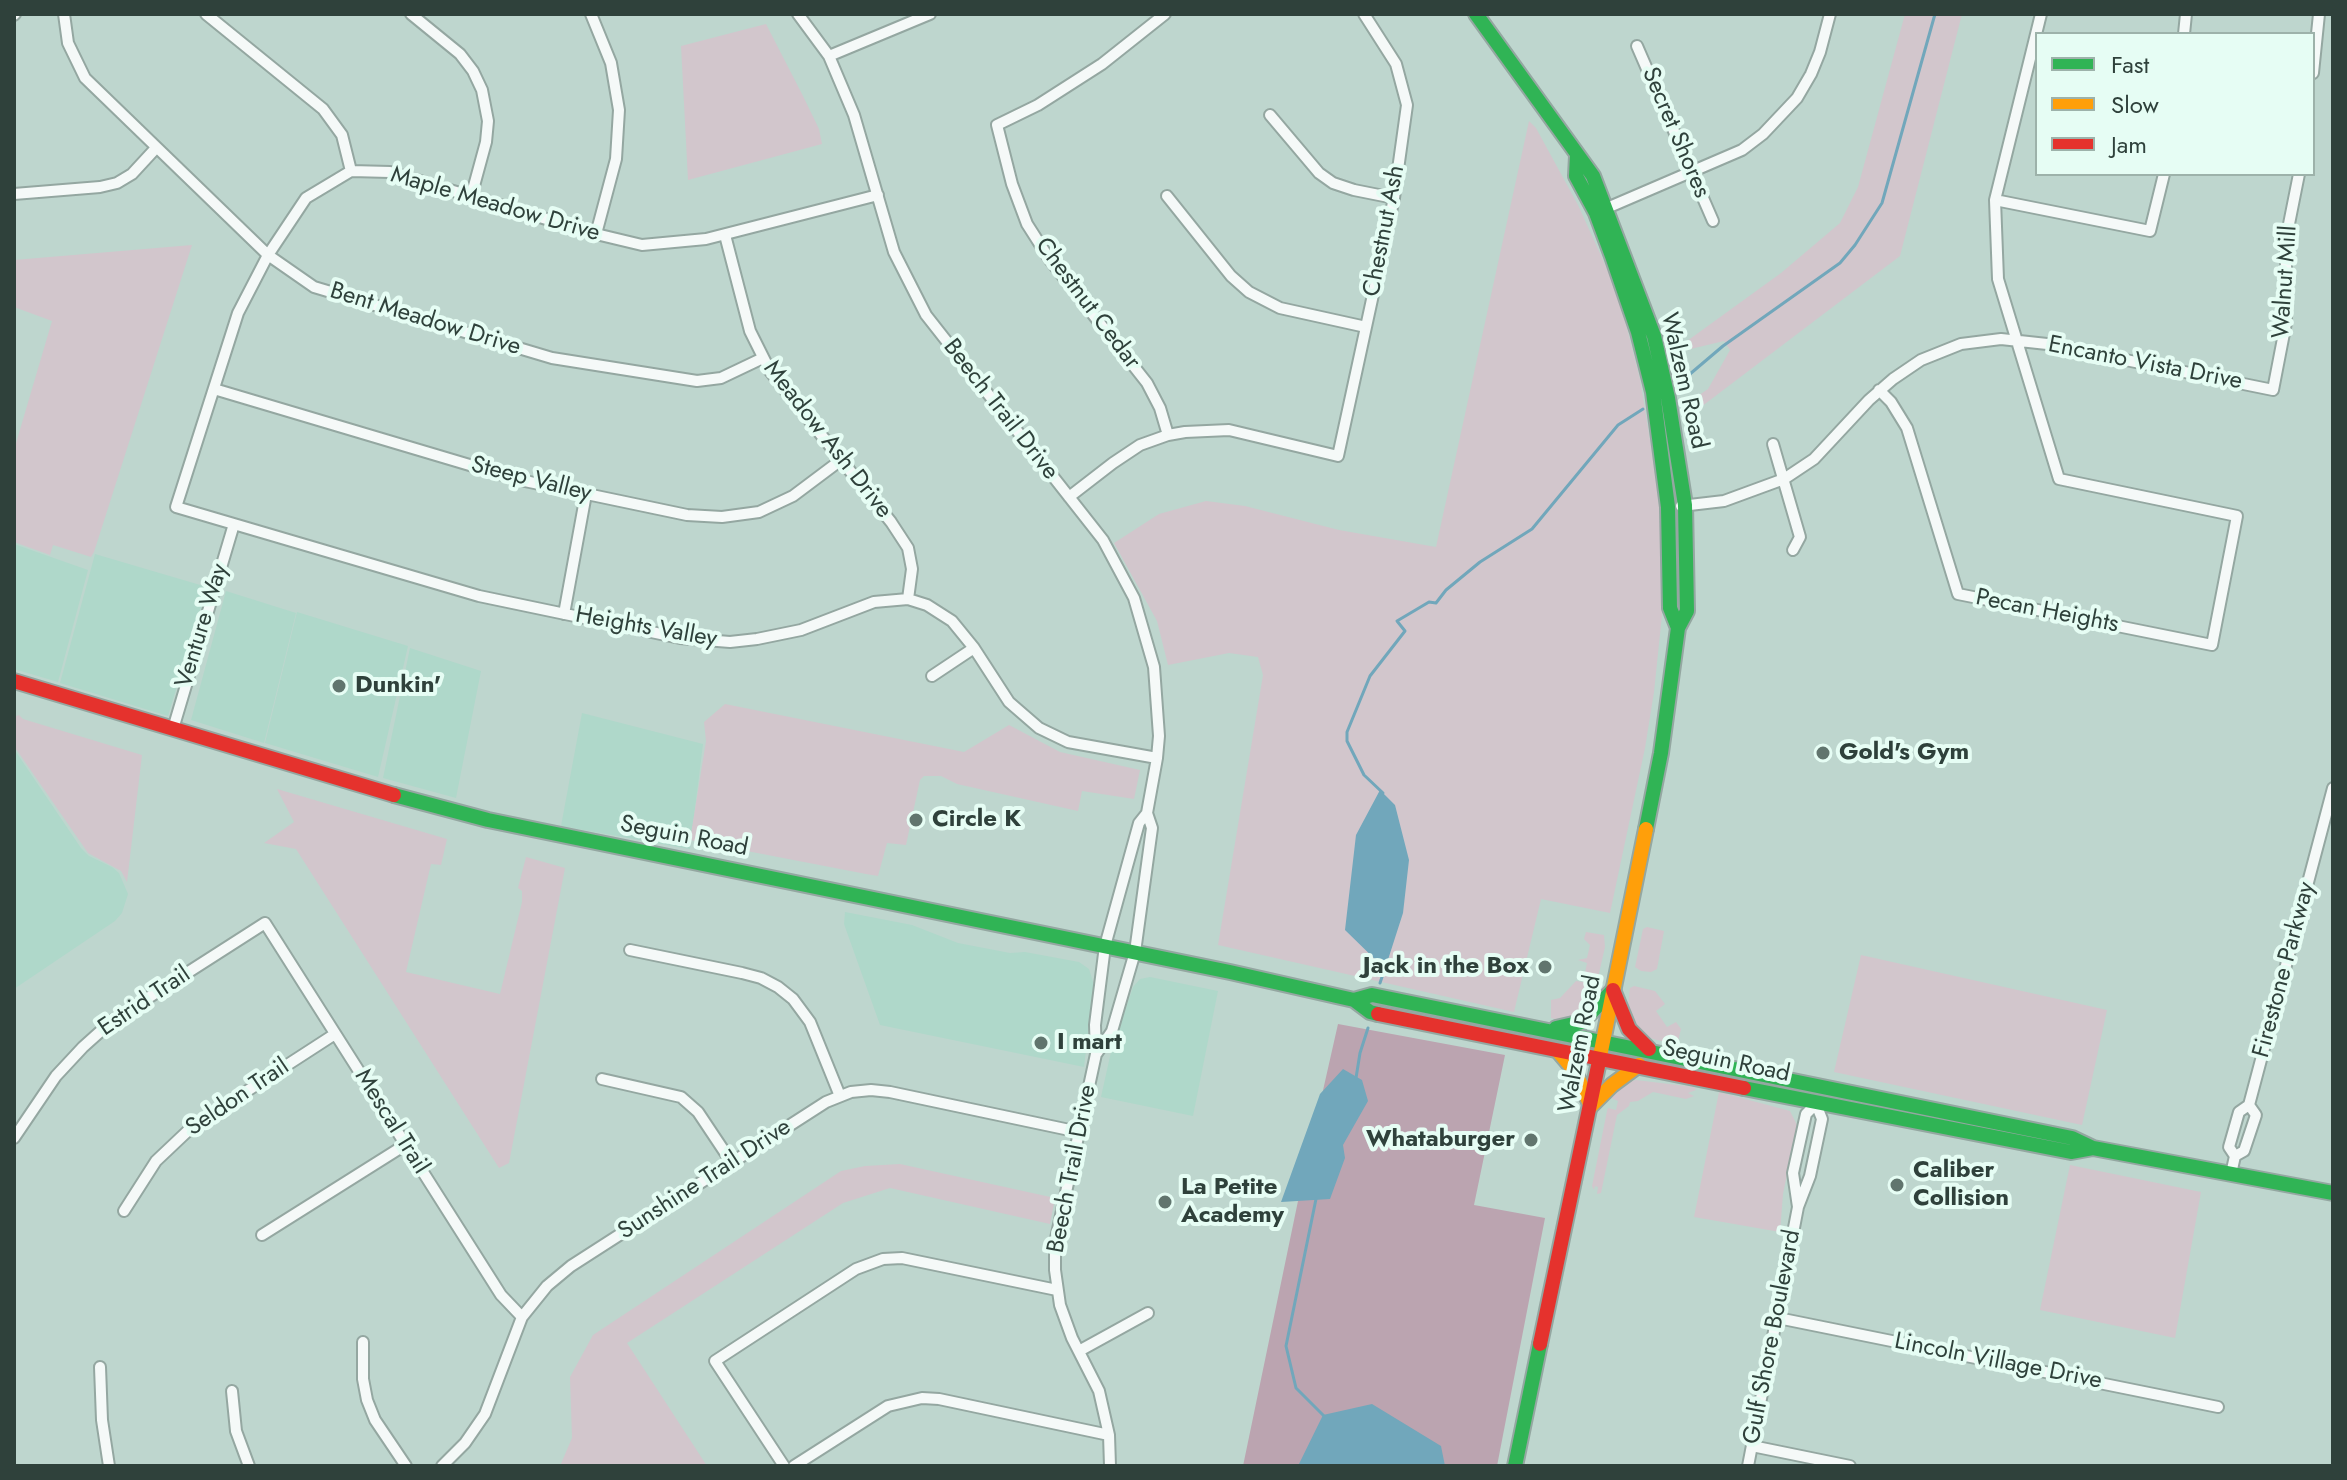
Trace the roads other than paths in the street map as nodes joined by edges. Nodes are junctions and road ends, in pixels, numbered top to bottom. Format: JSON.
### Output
{"nodes":[{"id":1,"x":64,"y":14,"type":"edge"},
{"id":2,"x":206,"y":14,"type":"edge"},
{"id":3,"x":411,"y":14,"type":"edge"},
{"id":4,"x":591,"y":14,"type":"edge"},
{"id":5,"x":798,"y":14,"type":"edge"},
{"id":6,"x":930,"y":14,"type":"edge"},
{"id":7,"x":1165,"y":14,"type":"edge"},
{"id":8,"x":1364,"y":14,"type":"edge"},
{"id":9,"x":1476,"y":14,"type":"edge"},
{"id":10,"x":1830,"y":14,"type":"edge"},
{"id":11,"x":2319,"y":14,"type":"edge"},
{"id":12,"x":2035,"y":38,"type":"edge"},
{"id":13,"x":1637,"y":46,"type":"dead end"},
{"id":14,"x":2315,"y":53,"type":"edge"},
{"id":15,"x":829,"y":56,"type":"junction"},
{"id":16,"x":1270,"y":115,"type":"dead end"},
{"id":17,"x":156,"y":148,"type":"junction"},
{"id":18,"x":1577,"y":156,"type":"junction"},
{"id":19,"x":351,"y":171,"type":"junction"},
{"id":20,"x":1692,"y":172,"type":"junction"},
{"id":21,"x":2164,"y":176,"type":"edge"},
{"id":22,"x":2299,"y":176,"type":"edge"},
{"id":23,"x":14,"y":194,"type":"edge"},
{"id":24,"x":878,"y":195,"type":"junction"},
{"id":25,"x":1167,"y":196,"type":"dead end"},
{"id":26,"x":471,"y":197,"type":"junction"},
{"id":27,"x":1394,"y":198,"type":"junction"},
{"id":28,"x":1995,"y":200,"type":"junction"},
{"id":29,"x":1607,"y":208,"type":"junction"},
{"id":30,"x":1713,"y":221,"type":"dead end"},
{"id":31,"x":596,"y":234,"type":"junction"},
{"id":32,"x":725,"y":235,"type":"junction"},
{"id":33,"x":268,"y":255,"type":"junction"},
{"id":34,"x":1366,"y":327,"type":"junction"},
{"id":35,"x":2017,"y":339,"type":"junction"},
{"id":36,"x":763,"y":358,"type":"junction"},
{"id":37,"x":214,"y":389,"type":"junction"},
{"id":38,"x":1879,"y":390,"type":"junction"},
{"id":39,"x":2273,"y":390,"type":"joint"},
{"id":40,"x":1168,"y":435,"type":"junction"},
{"id":41,"x":1773,"y":444,"type":"dead end"},
{"id":42,"x":841,"y":460,"type":"junction"},
{"id":43,"x":1784,"y":479,"type":"junction"},
{"id":44,"x":586,"y":494,"type":"junction"},
{"id":45,"x":1069,"y":497,"type":"junction"},
{"id":46,"x":1685,"y":505,"type":"junction"},
{"id":47,"x":1668,"y":507,"type":"junction"},
{"id":48,"x":234,"y":524,"type":"junction"},
{"id":49,"x":1793,"y":550,"type":"dead end"},
{"id":50,"x":908,"y":599,"type":"junction"},
{"id":51,"x":564,"y":614,"type":"junction"},
{"id":52,"x":1678,"y":628,"type":"junction"},
{"id":53,"x":974,"y":648,"type":"junction"},
{"id":54,"x":932,"y":676,"type":"dead end"},
{"id":55,"x":14,"y":681,"type":"edge"},
{"id":56,"x":173,"y":729,"type":"junction"},
{"id":57,"x":1157,"y":758,"type":"junction"},
{"id":58,"x":2333,"y":788,"type":"edge"},
{"id":59,"x":1147,"y":813,"type":"junction"},
{"id":60,"x":265,"y":923,"type":"joint"},
{"id":61,"x":1105,"y":946,"type":"junction"},
{"id":62,"x":630,"y":950,"type":"dead end"},
{"id":63,"x":1135,"y":952,"type":"junction"},
{"id":64,"x":1613,"y":990,"type":"junction"},
{"id":65,"x":1354,"y":1000,"type":"junction"},
{"id":66,"x":1543,"y":1030,"type":"junction"},
{"id":67,"x":335,"y":1034,"type":"junction"},
{"id":68,"x":1603,"y":1041,"type":"junction"},
{"id":69,"x":1650,"y":1050,"type":"junction"},
{"id":70,"x":1558,"y":1051,"type":"junction"},
{"id":71,"x":1096,"y":1054,"type":"junction"},
{"id":72,"x":1600,"y":1058,"type":"junction"},
{"id":73,"x":1639,"y":1065,"type":"junction"},
{"id":74,"x":1777,"y":1078,"type":"junction"},
{"id":75,"x":602,"y":1079,"type":"dead end"},
{"id":76,"x":1859,"y":1094,"type":"junction"},
{"id":77,"x":840,"y":1096,"type":"junction"},
{"id":78,"x":1816,"y":1104,"type":"junction"},
{"id":79,"x":2249,"y":1105,"type":"junction"},
{"id":80,"x":1591,"y":1106,"type":"junction"},
{"id":81,"x":1079,"y":1132,"type":"junction"},
{"id":82,"x":14,"y":1138,"type":"edge"},
{"id":83,"x":405,"y":1145,"type":"junction"},
{"id":84,"x":2093,"y":1148,"type":"junction"},
{"id":85,"x":2235,"y":1156,"type":"junction"},
{"id":86,"x":732,"y":1163,"type":"junction"},
{"id":87,"x":2231,"y":1174,"type":"junction"},
{"id":88,"x":2333,"y":1193,"type":"edge"},
{"id":89,"x":1798,"y":1207,"type":"junction"},
{"id":90,"x":124,"y":1211,"type":"dead end"},
{"id":91,"x":262,"y":1235,"type":"dead end"},
{"id":92,"x":1057,"y":1290,"type":"junction"},
{"id":93,"x":1148,"y":1313,"type":"dead end"},
{"id":94,"x":522,"y":1317,"type":"junction"},
{"id":95,"x":1778,"y":1318,"type":"junction"},
{"id":96,"x":363,"y":1342,"type":"dead end"},
{"id":97,"x":1079,"y":1351,"type":"junction"},
{"id":98,"x":100,"y":1367,"type":"dead end"},
{"id":99,"x":232,"y":1391,"type":"dead end"},
{"id":100,"x":2218,"y":1407,"type":"dead end"},
{"id":101,"x":1109,"y":1435,"type":"junction"},
{"id":102,"x":1752,"y":1446,"type":"junction"},
{"id":103,"x":109,"y":1466,"type":"edge"},
{"id":104,"x":249,"y":1466,"type":"edge"},
{"id":105,"x":406,"y":1466,"type":"edge"},
{"id":106,"x":442,"y":1466,"type":"edge"},
{"id":107,"x":784,"y":1466,"type":"edge"},
{"id":108,"x":794,"y":1466,"type":"edge"},
{"id":109,"x":1110,"y":1466,"type":"edge"},
{"id":110,"x":1515,"y":1466,"type":"edge"},
{"id":111,"x":1748,"y":1466,"type":"edge"},
{"id":112,"x":1850,"y":1466,"type":"edge"}],
"edges":[{"from":1,"to":17,"type":"street","name":"Bent Meadow Drive"},
{"from":2,"to":19,"type":"street"},
{"from":3,"to":26,"type":"street"},
{"from":4,"to":31,"type":"street"},
{"from":5,"to":15,"type":"street","name":"Beech Trail Drive"},
{"from":6,"to":15,"type":"street"},
{"from":7,"to":40,"type":"street","name":"Chestnut Cedar"},
{"from":8,"to":27,"type":"street","name":"Chestnut Ash"},
{"from":9,"to":18,"type":"main road","name":"Walzem Road"},
{"from":10,"to":20,"type":"street"},
{"from":11,"to":14,"type":"street"},
{"from":12,"to":28,"type":"street"},
{"from":13,"to":20,"type":"street","name":"Secret Shores"},
{"from":15,"to":24,"type":"street","name":"Beech Trail Drive"},
{"from":16,"to":27,"type":"street"},
{"from":17,"to":23,"type":"street"},
{"from":17,"to":33,"type":"street","name":"Bent Meadow Drive"},
{"from":18,"to":29,"type":"main road","name":"Walzem Road"},
{"from":18,"to":47,"type":"main road","name":"Walzem Road"},
{"from":19,"to":26,"type":"street","name":"Maple Meadow Drive"},
{"from":19,"to":33,"type":"street"},
{"from":20,"to":29,"type":"street"},
{"from":20,"to":30,"type":"street","name":"Secret Shores"},
{"from":21,"to":28,"type":"street"},
{"from":22,"to":39,"type":"street","name":"Walnut Mill"},
{"from":24,"to":32,"type":"street","name":"Maple Meadow Drive"},
{"from":24,"to":45,"type":"street","name":"Beech Trail Drive"},
{"from":25,"to":34,"type":"street"},
{"from":26,"to":31,"type":"street","name":"Maple Meadow Drive"},
{"from":27,"to":34,"type":"street","name":"Chestnut Ash"},
{"from":28,"to":35,"type":"street"},
{"from":29,"to":46,"type":"main road","name":"Walzem Road"},
{"from":31,"to":32,"type":"street","name":"Maple Meadow Drive"},
{"from":32,"to":36,"type":"street","name":"Meadow Ash Drive"},
{"from":33,"to":36,"type":"street","name":"Bent Meadow Drive"},
{"from":33,"to":37,"type":"street"},
{"from":34,"to":40,"type":"street","name":"Chestnut Ash"},
{"from":35,"to":38,"type":"street","name":"Encanto Vista Drive"},
{"from":35,"to":38,"type":"street","name":"Pecan Heights"},
{"from":35,"to":39,"type":"street","name":"Encanto Vista Drive"},
{"from":36,"to":42,"type":"street","name":"Meadow Ash Drive"},
{"from":37,"to":44,"type":"street","name":"Steep Valley"},
{"from":37,"to":48,"type":"street","name":"Heights Valley"},
{"from":38,"to":43,"type":"street","name":"Encanto Vista Drive"},
{"from":40,"to":45,"type":"street"},
{"from":41,"to":43,"type":"street"},
{"from":42,"to":44,"type":"street","name":"Steep Valley"},
{"from":42,"to":50,"type":"street","name":"Meadow Ash Drive"},
{"from":43,"to":46,"type":"street","name":"Encanto Vista Drive"},
{"from":43,"to":49,"type":"street"},
{"from":44,"to":51,"type":"street"},
{"from":45,"to":57,"type":"street","name":"Beech Trail Drive"},
{"from":46,"to":47,"type":"street","name":"Encanto Vista Drive"},
{"from":46,"to":52,"type":"main road","name":"Walzem Road"},
{"from":47,"to":52,"type":"main road","name":"Walzem Road"},
{"from":48,"to":51,"type":"street","name":"Heights Valley"},
{"from":48,"to":56,"type":"street","name":"Venture Way"},
{"from":50,"to":51,"type":"street","name":"Heights Valley"},
{"from":50,"to":53,"type":"street"},
{"from":52,"to":64,"type":"main road","name":"Walzem Road"},
{"from":53,"to":54,"type":"street"},
{"from":53,"to":57,"type":"street"},
{"from":55,"to":56,"type":"main road","name":"Seguin Road"},
{"from":56,"to":61,"type":"main road","name":"Seguin Road"},
{"from":57,"to":59,"type":"street","name":"Beech Trail Drive"},
{"from":58,"to":79,"type":"street","name":"Firestone Parkway"},
{"from":59,"to":61,"type":"street","name":"Beech Trail Drive"},
{"from":59,"to":63,"type":"street","name":"Beech Trail Drive"},
{"from":60,"to":67,"type":"street","name":"Mescal Trail"},
{"from":60,"to":82,"type":"street","name":"Estrid Trail"},
{"from":61,"to":63,"type":"main road","name":"Seguin Road"},
{"from":61,"to":71,"type":"street","name":"Beech Trail Drive"},
{"from":62,"to":77,"type":"street"},
{"from":63,"to":65,"type":"main road","name":"Seguin Road"},
{"from":63,"to":71,"type":"street","name":"Beech Trail Drive"},
{"from":64,"to":66,"type":"main road"},
{"from":64,"to":68,"type":"main road","name":"Walzem Road"},
{"from":64,"to":69,"type":"main road"},
{"from":65,"to":66,"type":"main road","name":"Seguin Road"},
{"from":65,"to":70,"type":"main road","name":"Seguin Road"},
{"from":66,"to":68,"type":"main road","name":"Seguin Road"},
{"from":67,"to":83,"type":"street","name":"Mescal Trail"},
{"from":67,"to":90,"type":"street","name":"Seldon Trail"},
{"from":68,"to":69,"type":"main road","name":"Seguin Road"},
{"from":68,"to":72,"type":"main road","name":"Walzem Road"},
{"from":69,"to":74,"type":"main road","name":"Seguin Road"},
{"from":70,"to":72,"type":"main road","name":"Seguin Road"},
{"from":70,"to":80,"type":"main road"},
{"from":71,"to":81,"type":"street","name":"Beech Trail Drive"},
{"from":72,"to":73,"type":"main road","name":"Seguin Road"},
{"from":72,"to":80,"type":"main road","name":"Walzem Road"},
{"from":73,"to":78,"type":"main road","name":"Seguin Road"},
{"from":73,"to":80,"type":"main road"},
{"from":74,"to":76,"type":"main road","name":"Seguin Road"},
{"from":74,"to":78,"type":"main road"},
{"from":75,"to":86,"type":"street"},
{"from":76,"to":78,"type":"main road"},
{"from":76,"to":84,"type":"main road","name":"Seguin Road"},
{"from":77,"to":81,"type":"street","name":"Sunshine Trail Drive"},
{"from":77,"to":86,"type":"street","name":"Sunshine Trail Drive"},
{"from":78,"to":84,"type":"main road","name":"Seguin Road"},
{"from":78,"to":89,"type":"street","name":"Gulf Shore Boulevard"},
{"from":78,"to":89,"type":"street","name":"Gulf Shore Boulevard"},
{"from":79,"to":85,"type":"street","name":"Firestone Parkway"},
{"from":79,"to":85,"type":"street","name":"Firestone Parkway"},
{"from":80,"to":110,"type":"main road","name":"Walzem Road"},
{"from":81,"to":92,"type":"street","name":"Beech Trail Drive"},
{"from":83,"to":91,"type":"street"},
{"from":83,"to":94,"type":"street","name":"Mescal Trail"},
{"from":84,"to":87,"type":"main road","name":"Seguin Road"},
{"from":85,"to":87,"type":"street","name":"Firestone Parkway"},
{"from":86,"to":94,"type":"street","name":"Sunshine Trail Drive"},
{"from":87,"to":88,"type":"main road","name":"Seguin Road"},
{"from":89,"to":95,"type":"street","name":"Gulf Shore Boulevard"},
{"from":92,"to":97,"type":"street","name":"Beech Trail Drive"},
{"from":92,"to":107,"type":"street"},
{"from":93,"to":97,"type":"street"},
{"from":94,"to":106,"type":"street","name":"Sunshine Trail Drive"},
{"from":95,"to":100,"type":"street","name":"Lincoln Village Drive"},
{"from":95,"to":102,"type":"street","name":"Gulf Shore Boulevard"},
{"from":96,"to":105,"type":"street"},
{"from":97,"to":101,"type":"street","name":"Beech Trail Drive"},
{"from":98,"to":103,"type":"street"},
{"from":99,"to":104,"type":"street"},
{"from":101,"to":108,"type":"street"},
{"from":101,"to":109,"type":"street","name":"Beech Trail Drive"},
{"from":102,"to":111,"type":"street","name":"Gulf Shore Boulevard"},
{"from":102,"to":112,"type":"street"}]}
